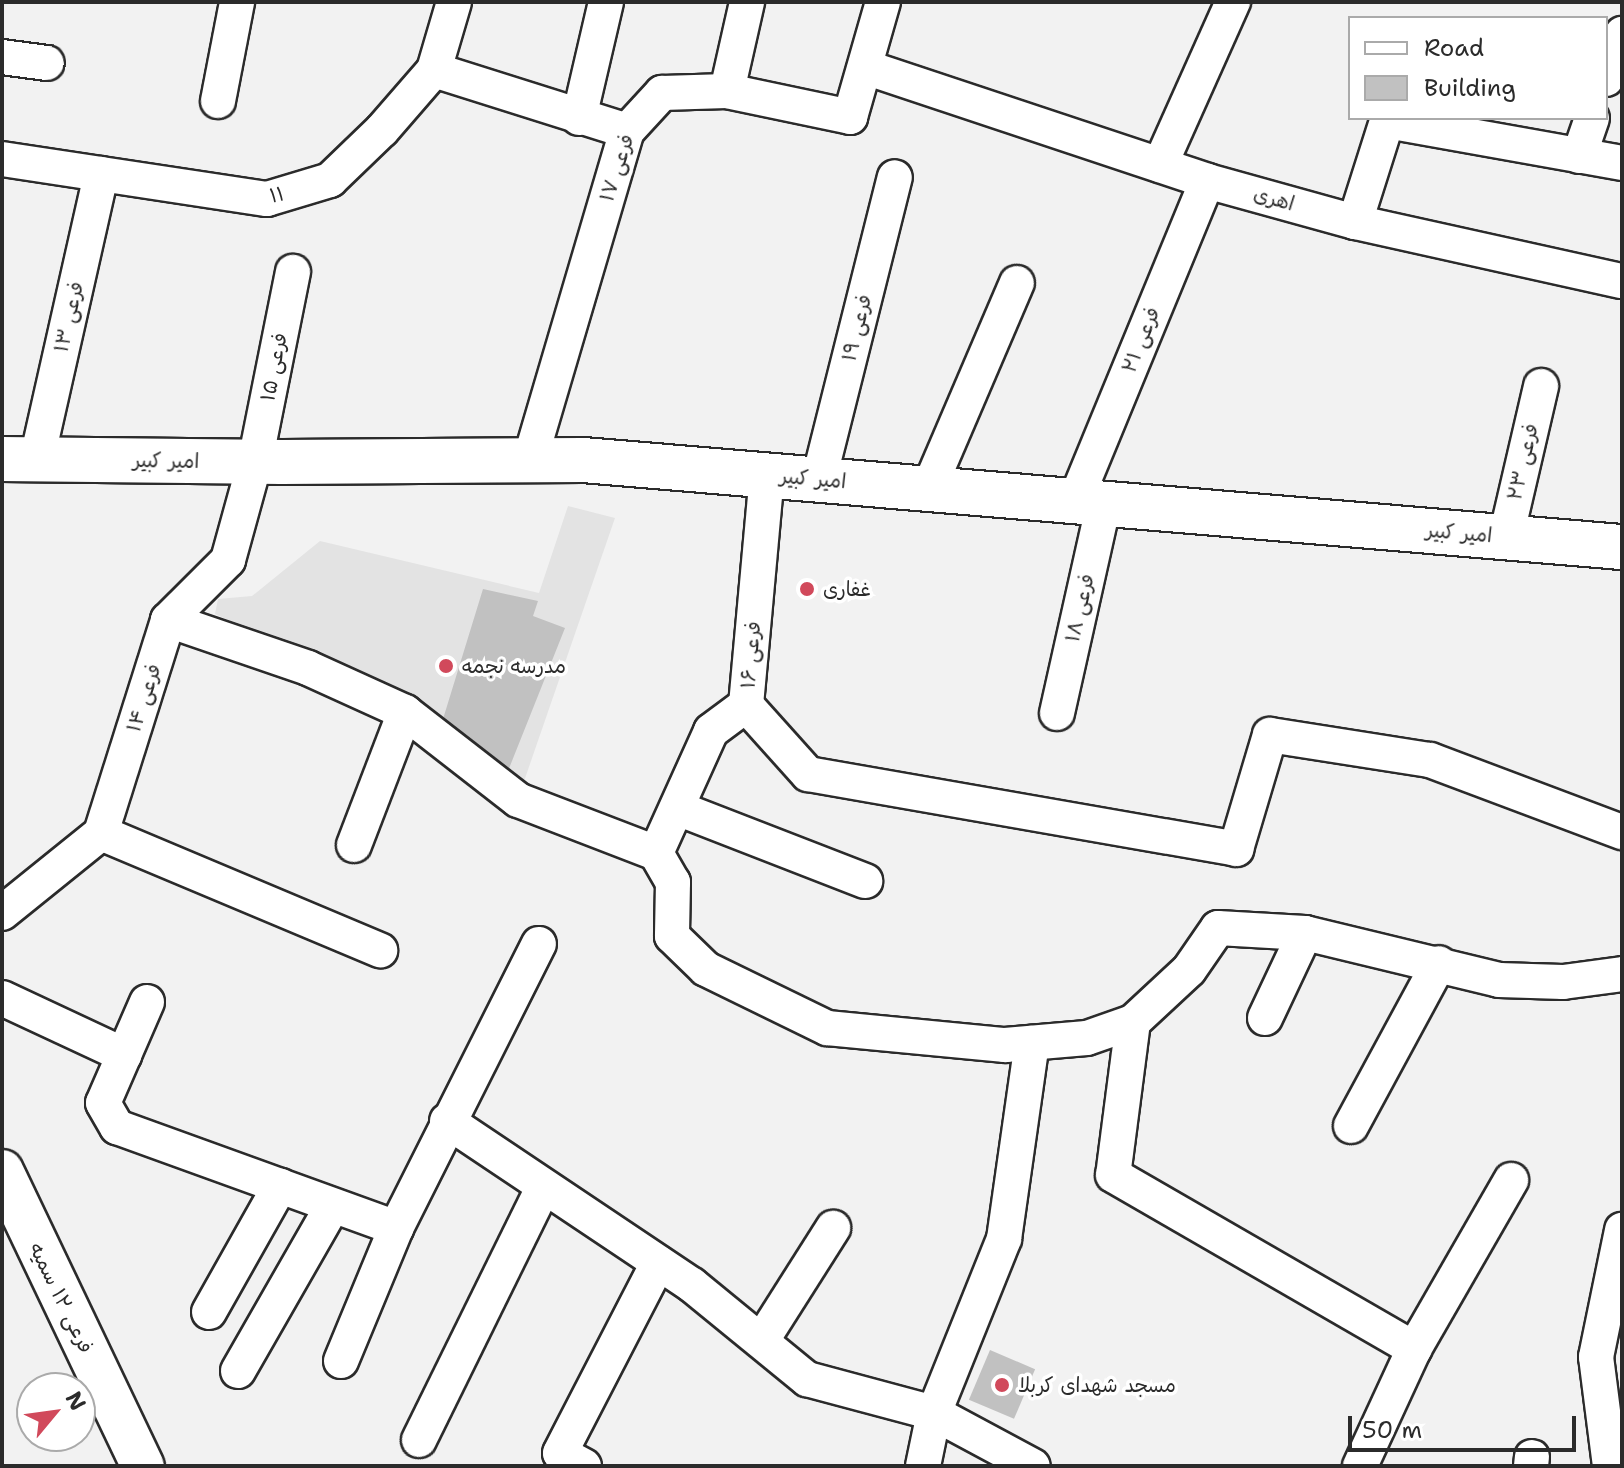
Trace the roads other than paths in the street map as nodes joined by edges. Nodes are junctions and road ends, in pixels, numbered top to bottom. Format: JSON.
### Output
{"nodes":[{"id":1,"x":237,"y":2,"type":"edge"},
{"id":2,"x":454,"y":2,"type":"edge"},
{"id":3,"x":606,"y":2,"type":"edge"},
{"id":4,"x":747,"y":2,"type":"edge"},
{"id":5,"x":883,"y":2,"type":"edge"},
{"id":6,"x":1233,"y":2,"type":"edge"},
{"id":7,"x":1622,"y":34,"type":"edge"},
{"id":8,"x":2,"y":57,"type":"edge"},
{"id":9,"x":47,"y":63,"type":"dead end"},
{"id":10,"x":865,"y":67,"type":"junction"},
{"id":11,"x":434,"y":70,"type":"junction"},
{"id":12,"x":1608,"y":73,"type":"edge"},
{"id":13,"x":727,"y":91,"type":"junction"},
{"id":14,"x":218,"y":101,"type":"dead end"},
{"id":15,"x":579,"y":118,"type":"junction"},
{"id":16,"x":1591,"y":120,"type":"edge"},
{"id":17,"x":627,"y":131,"type":"junction"},
{"id":18,"x":1579,"y":156,"type":"junction"},
{"id":19,"x":2,"y":159,"type":"edge"},
{"id":20,"x":1622,"y":163,"type":"edge"},
{"id":21,"x":1160,"y":165,"type":"junction"},
{"id":22,"x":101,"y":174,"type":"junction"},
{"id":23,"x":895,"y":177,"type":"dead end"},
{"id":24,"x":1207,"y":181,"type":"junction"},
{"id":25,"x":1355,"y":222,"type":"junction"},
{"id":26,"x":293,"y":272,"type":"dead end"},
{"id":27,"x":1622,"y":281,"type":"edge"},
{"id":28,"x":1017,"y":283,"type":"dead end"},
{"id":29,"x":1541,"y":386,"type":"dead end"},
{"id":30,"x":20,"y":459,"type":"edge"},
{"id":31,"x":530,"y":460,"type":"junction"},
{"id":32,"x":255,"y":462,"type":"junction"},
{"id":33,"x":767,"y":475,"type":"junction"},
{"id":34,"x":819,"y":479,"type":"junction"},
{"id":35,"x":929,"y":488,"type":"junction"},
{"id":36,"x":1090,"y":501,"type":"junction"},
{"id":37,"x":1506,"y":537,"type":"junction"},
{"id":38,"x":1622,"y":547,"type":"edge"},
{"id":39,"x":168,"y":620,"type":"junction"},
{"id":40,"x":746,"y":705,"type":"junction"},
{"id":41,"x":405,"y":712,"type":"junction"},
{"id":42,"x":1057,"y":713,"type":"dead end"},
{"id":43,"x":677,"y":808,"type":"junction"},
{"id":44,"x":1622,"y":832,"type":"edge"},
{"id":45,"x":101,"y":833,"type":"junction"},
{"id":46,"x":354,"y":845,"type":"dead end"},
{"id":47,"x":656,"y":853,"type":"junction"},
{"id":48,"x":865,"y":881,"type":"dead end"},
{"id":49,"x":2,"y":913,"type":"edge"},
{"id":50,"x":1305,"y":933,"type":"junction"},
{"id":51,"x":539,"y":944,"type":"dead end"},
{"id":52,"x":380,"y":950,"type":"dead end"},
{"id":53,"x":1439,"y":963,"type":"junction"},
{"id":54,"x":1622,"y":974,"type":"edge"},
{"id":55,"x":2,"y":998,"type":"edge"},
{"id":56,"x":147,"y":1002,"type":"dead end"},
{"id":57,"x":1265,"y":1018,"type":"dead end"},
{"id":58,"x":1133,"y":1022,"type":"junction"},
{"id":59,"x":1032,"y":1043,"type":"junction"},
{"id":60,"x":124,"y":1055,"type":"junction"},
{"id":61,"x":447,"y":1121,"type":"junction"},
{"id":62,"x":1351,"y":1126,"type":"dead end"},
{"id":63,"x":2,"y":1171,"type":"edge"},
{"id":64,"x":1511,"y":1180,"type":"dead end"},
{"id":65,"x":280,"y":1186,"type":"junction"},
{"id":66,"x":543,"y":1188,"type":"junction"},
{"id":67,"x":332,"y":1207,"type":"junction"},
{"id":68,"x":396,"y":1228,"type":"junction"},
{"id":69,"x":833,"y":1228,"type":"dead end"},
{"id":70,"x":1622,"y":1230,"type":"edge"},
{"id":71,"x":658,"y":1263,"type":"junction"},
{"id":72,"x":209,"y":1312,"type":"dead end"},
{"id":73,"x":762,"y":1340,"type":"junction"},
{"id":74,"x":1414,"y":1349,"type":"junction"},
{"id":75,"x":1609,"y":1358,"type":"edge"},
{"id":76,"x":341,"y":1361,"type":"dead end"},
{"id":77,"x":238,"y":1371,"type":"dead end"},
{"id":78,"x":934,"y":1413,"type":"junction"},
{"id":79,"x":419,"y":1440,"type":"dead end"},
{"id":80,"x":143,"y":1466,"type":"edge"},
{"id":81,"x":584,"y":1466,"type":"edge"},
{"id":82,"x":923,"y":1466,"type":"edge"},
{"id":83,"x":1033,"y":1466,"type":"edge"},
{"id":84,"x":1360,"y":1466,"type":"edge"},
{"id":85,"x":1610,"y":1466,"type":"edge"}],
"edges":[{"from":1,"to":14,"type":"street"},
{"from":2,"to":11,"type":"street","name":"۱۱"},
{"from":3,"to":15,"type":"street"},
{"from":4,"to":13,"type":"street"},
{"from":5,"to":10,"type":"street","name":"فرعی ۱۷"},
{"from":6,"to":21,"type":"street"},
{"from":7,"to":12,"type":"street"},
{"from":8,"to":9,"type":"street"},
{"from":10,"to":13,"type":"street","name":"فرعی ۱۷"},
{"from":10,"to":21,"type":"street","name":"اهری"},
{"from":11,"to":15,"type":"street"},
{"from":11,"to":22,"type":"street","name":"۱۱"},
{"from":13,"to":17,"type":"street","name":"فرعی ۱۷"},
{"from":15,"to":17,"type":"street"},
{"from":16,"to":18,"type":"street"},
{"from":17,"to":31,"type":"street","name":"فرعی ۱۷"},
{"from":18,"to":20,"type":"street"},
{"from":18,"to":25,"type":"street"},
{"from":19,"to":22,"type":"street","name":"۱۱"},
{"from":21,"to":24,"type":"street","name":"اهری"},
{"from":22,"to":30,"type":"street","name":"فرعی ۱۳"},
{"from":23,"to":34,"type":"street","name":"فرعی ۱۹"},
{"from":24,"to":25,"type":"street","name":"اهری"},
{"from":24,"to":36,"type":"street","name":"فرعی ۲۱"},
{"from":25,"to":27,"type":"street","name":"اهری"},
{"from":26,"to":32,"type":"street","name":"فرعی ۱۵"},
{"from":28,"to":35,"type":"street"},
{"from":29,"to":37,"type":"street","name":"فرعی ۲۳"},
{"from":30,"to":32,"type":"main road","name":"امیر کبیر"},
{"from":31,"to":32,"type":"main road","name":"امیر کبیر"},
{"from":31,"to":33,"type":"main road","name":"امیر کبیر"},
{"from":32,"to":39,"type":"street","name":"فرعی ۱۴"},
{"from":33,"to":34,"type":"main road","name":"امیر کبیر"},
{"from":33,"to":40,"type":"street","name":"فرعی ۱۶"},
{"from":34,"to":35,"type":"main road","name":"امیر کبیر"},
{"from":35,"to":36,"type":"main road","name":"امیر کبیر"},
{"from":36,"to":37,"type":"main road","name":"امیر کبیر"},
{"from":36,"to":42,"type":"street","name":"فرعی ۱۸"},
{"from":37,"to":38,"type":"main road","name":"امیر کبیر"},
{"from":39,"to":41,"type":"street"},
{"from":39,"to":45,"type":"street","name":"فرعی ۱۴"},
{"from":40,"to":43,"type":"street","name":"فرعی ۱۶"},
{"from":40,"to":44,"type":"street"},
{"from":41,"to":46,"type":"street"},
{"from":41,"to":47,"type":"street"},
{"from":43,"to":47,"type":"street","name":"فرعی ۱۶"},
{"from":43,"to":48,"type":"street"},
{"from":45,"to":49,"type":"street"},
{"from":45,"to":52,"type":"street"},
{"from":47,"to":59,"type":"street"},
{"from":50,"to":53,"type":"street"},
{"from":50,"to":57,"type":"street"},
{"from":50,"to":58,"type":"street"},
{"from":51,"to":61,"type":"street"},
{"from":53,"to":54,"type":"street"},
{"from":53,"to":62,"type":"street"},
{"from":55,"to":60,"type":"street"},
{"from":56,"to":60,"type":"street"},
{"from":58,"to":59,"type":"street"},
{"from":58,"to":74,"type":"street"},
{"from":59,"to":78,"type":"street"},
{"from":60,"to":65,"type":"street"},
{"from":61,"to":66,"type":"street"},
{"from":61,"to":68,"type":"street"},
{"from":63,"to":80,"type":"street","name":"فرعی ۱۲ سمیه"},
{"from":64,"to":74,"type":"street"},
{"from":65,"to":67,"type":"street"},
{"from":65,"to":72,"type":"street"},
{"from":66,"to":71,"type":"street"},
{"from":66,"to":79,"type":"street"},
{"from":67,"to":68,"type":"street"},
{"from":67,"to":77,"type":"street"},
{"from":68,"to":76,"type":"street"},
{"from":69,"to":73,"type":"street"},
{"from":70,"to":75,"type":"street"},
{"from":71,"to":73,"type":"street"},
{"from":71,"to":81,"type":"street"},
{"from":73,"to":78,"type":"street"},
{"from":74,"to":84,"type":"street"},
{"from":75,"to":85,"type":"street"},
{"from":78,"to":82,"type":"street"},
{"from":78,"to":83,"type":"street"}]}
